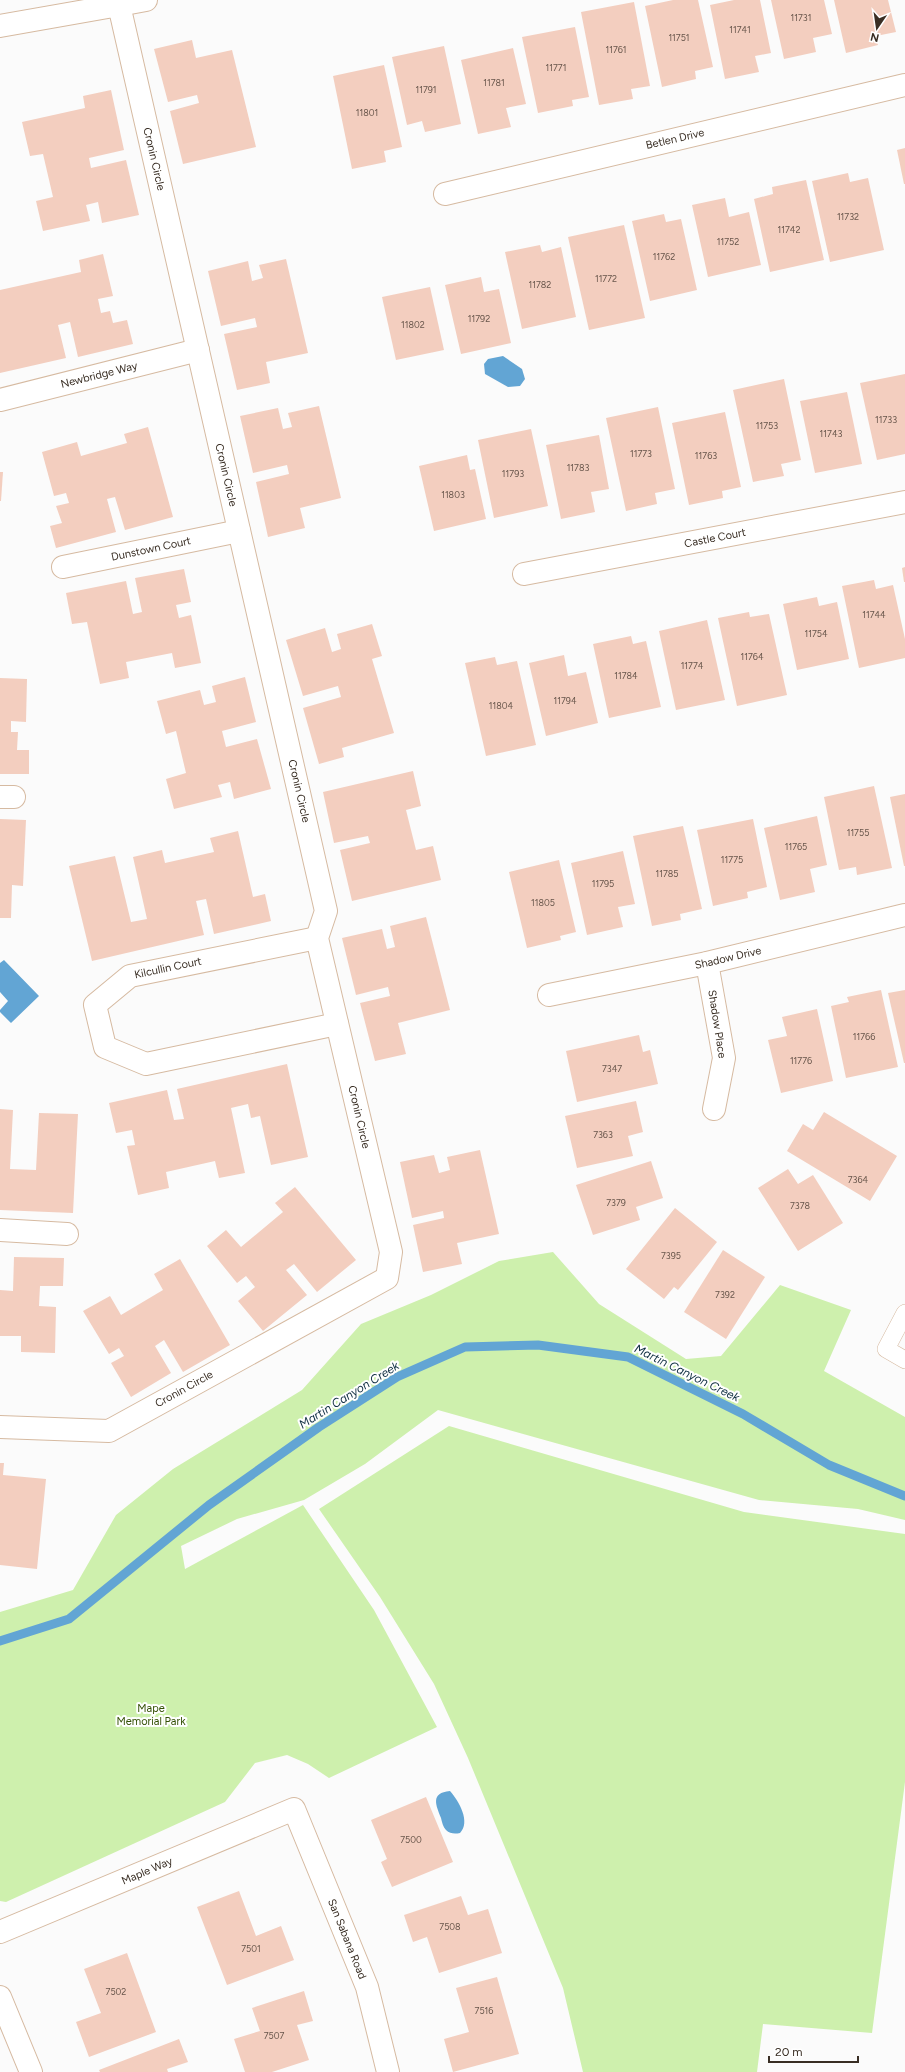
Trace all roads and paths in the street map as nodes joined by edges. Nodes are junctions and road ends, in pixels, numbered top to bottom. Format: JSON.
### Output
{"nodes":[{"id":1,"x":146,"y":0,"type":"edge"},
{"id":2,"x":119,"y":5,"type":"junction"},
{"id":3,"x":0,"y":26,"type":"edge"},
{"id":4,"x":905,"y":85,"type":"edge"},
{"id":5,"x":444,"y":194,"type":"dead end"},
{"id":6,"x":198,"y":350,"type":"junction"},
{"id":7,"x":0,"y":400,"type":"edge"},
{"id":8,"x":905,"y":502,"type":"edge"},
{"id":9,"x":240,"y":531,"type":"junction"},
{"id":10,"x":63,"y":567,"type":"dead end"},
{"id":11,"x":524,"y":574,"type":"dead end"},
{"id":12,"x":905,"y":915,"type":"edge"},
{"id":13,"x":317,"y":938,"type":"junction"},
{"id":14,"x":707,"y":963,"type":"junction"},
{"id":15,"x":549,"y":995,"type":"dead end"},
{"id":16,"x":337,"y":1024,"type":"junction"},
{"id":17,"x":714,"y":1109,"type":"dead end"},
{"id":18,"x":0,"y":1230,"type":"edge"},
{"id":19,"x":67,"y":1234,"type":"dead end"},
{"id":20,"x":905,"y":1313,"type":"edge"},
{"id":21,"x":905,"y":1360,"type":"edge"},
{"id":22,"x":0,"y":1427,"type":"edge"},
{"id":23,"x":294,"y":1809,"type":"joint"},
{"id":24,"x":0,"y":1932,"type":"edge"},
{"id":25,"x":0,"y":1997,"type":"edge"},
{"id":26,"x":31,"y":2072,"type":"edge"},
{"id":27,"x":388,"y":2072,"type":"edge"}],
"edges":[{"from":1,"to":2,"type":"street"},
{"from":2,"to":3,"type":"street"},
{"from":2,"to":6,"type":"street","name":"Cronin Circle"},
{"from":4,"to":5,"type":"street","name":"Betlen Drive"},
{"from":6,"to":7,"type":"street","name":"Newbridge Way"},
{"from":6,"to":9,"type":"street","name":"Cronin Circle"},
{"from":8,"to":11,"type":"street","name":"Castle Court"},
{"from":9,"to":10,"type":"street","name":"Dunstown Court"},
{"from":9,"to":13,"type":"street","name":"Cronin Circle"},
{"from":12,"to":14,"type":"street","name":"Shadow Drive"},
{"from":13,"to":16,"type":"street","name":"Cronin Circle"},
{"from":13,"to":16,"type":"street","name":"Kilcullin Court"},
{"from":14,"to":15,"type":"street","name":"Shadow Drive"},
{"from":14,"to":17,"type":"street","name":"Shadow Place"},
{"from":16,"to":22,"type":"street","name":"Cronin Circle"},
{"from":18,"to":19,"type":"street"},
{"from":20,"to":21,"type":"lane"},
{"from":23,"to":24,"type":"street","name":"Maple Way"},
{"from":23,"to":27,"type":"street","name":"San Sabana Road"},
{"from":25,"to":26,"type":"street"}]}
